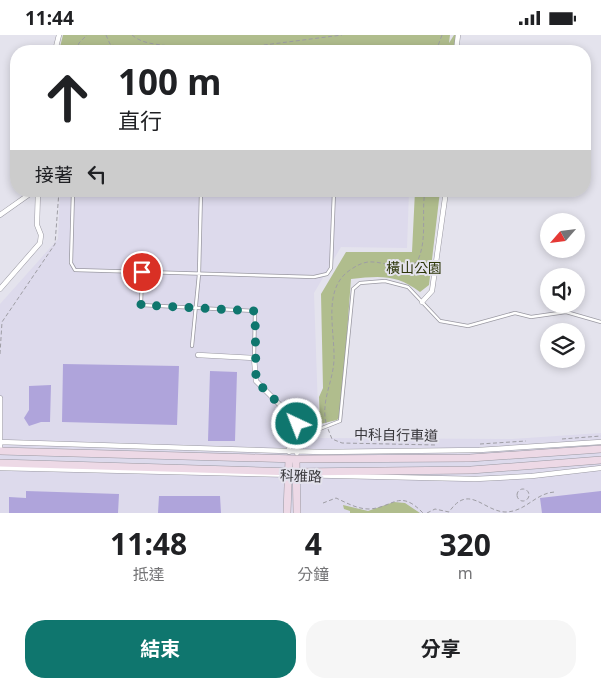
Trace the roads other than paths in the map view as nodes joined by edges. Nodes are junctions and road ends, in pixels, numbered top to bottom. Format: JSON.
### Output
{"nodes":[{"id":1,"x":26,"y":197,"type":"edge"},
{"id":2,"x":38,"y":197,"type":"edge"},
{"id":3,"x":73,"y":197,"type":"edge"},
{"id":4,"x":201,"y":197,"type":"edge"},
{"id":5,"x":334,"y":197,"type":"edge"},
{"id":6,"x":445,"y":197,"type":"edge"},
{"id":7,"x":0,"y":215,"type":"edge"},
{"id":8,"x":142,"y":272,"type":"junction"},
{"id":9,"x":199,"y":274,"type":"junction"},
{"id":10,"x":0,"y":289,"type":"edge"},
{"id":11,"x":422,"y":302,"type":"junction"},
{"id":12,"x":196,"y":308,"type":"junction"},
{"id":13,"x":601,"y":322,"type":"edge"},
{"id":14,"x":192,"y":346,"type":"dead end"},
{"id":15,"x":198,"y":355,"type":"dead end"},
{"id":16,"x":254,"y":358,"type":"junction"},
{"id":17,"x":0,"y":398,"type":"edge"},
{"id":18,"x":286,"y":412,"type":"junction"},
{"id":19,"x":299,"y":431,"type":"junction"},
{"id":20,"x":0,"y":442,"type":"edge"},
{"id":21,"x":601,"y":442,"type":"edge"},
{"id":22,"x":601,"y":449,"type":"edge"},
{"id":23,"x":0,"y":450,"type":"edge"},
{"id":24,"x":293,"y":455,"type":"junction"},
{"id":25,"x":601,"y":460,"type":"edge"},
{"id":26,"x":0,"y":463,"type":"edge"},
{"id":27,"x":0,"y":468,"type":"edge"},
{"id":28,"x":601,"y":468,"type":"edge"},
{"id":29,"x":292,"y":474,"type":"junction"},
{"id":30,"x":287,"y":513,"type":"edge"},
{"id":31,"x":297,"y":513,"type":"edge"}],
"edges":[{"from":1,"to":7,"type":"street"},
{"from":2,"to":10,"type":"street"},
{"from":3,"to":8,"type":"lane"},
{"from":4,"to":9,"type":"lane"},
{"from":5,"to":9,"type":"lane"},
{"from":6,"to":11,"type":"street"},
{"from":8,"to":9,"type":"lane"},
{"from":8,"to":12,"type":"lane"},
{"from":9,"to":12,"type":"lane"},
{"from":11,"to":13,"type":"lane"},
{"from":11,"to":19,"type":"lane"},
{"from":12,"to":14,"type":"lane"},
{"from":12,"to":16,"type":"lane"},
{"from":15,"to":16,"type":"street"},
{"from":16,"to":18,"type":"street"},
{"from":17,"to":20,"type":"street"},
{"from":18,"to":19,"type":"street"},
{"from":18,"to":24,"type":"street"},
{"from":19,"to":24,"type":"street"},
{"from":20,"to":23,"type":"street"},
{"from":20,"to":24,"type":"street","name":"科雅路"},
{"from":21,"to":24,"type":"street","name":"科雅路"},
{"from":22,"to":24,"type":"street","name":"科雅路"},
{"from":23,"to":24,"type":"street","name":"科雅路"},
{"from":24,"to":29,"type":"street"},
{"from":25,"to":29,"type":"street","name":"科雅路"},
{"from":26,"to":29,"type":"street","name":"科雅路"},
{"from":27,"to":29,"type":"street","name":"科雅路"},
{"from":28,"to":29,"type":"street","name":"科雅路"},
{"from":29,"to":30,"type":"street"},
{"from":29,"to":31,"type":"street"}]}
